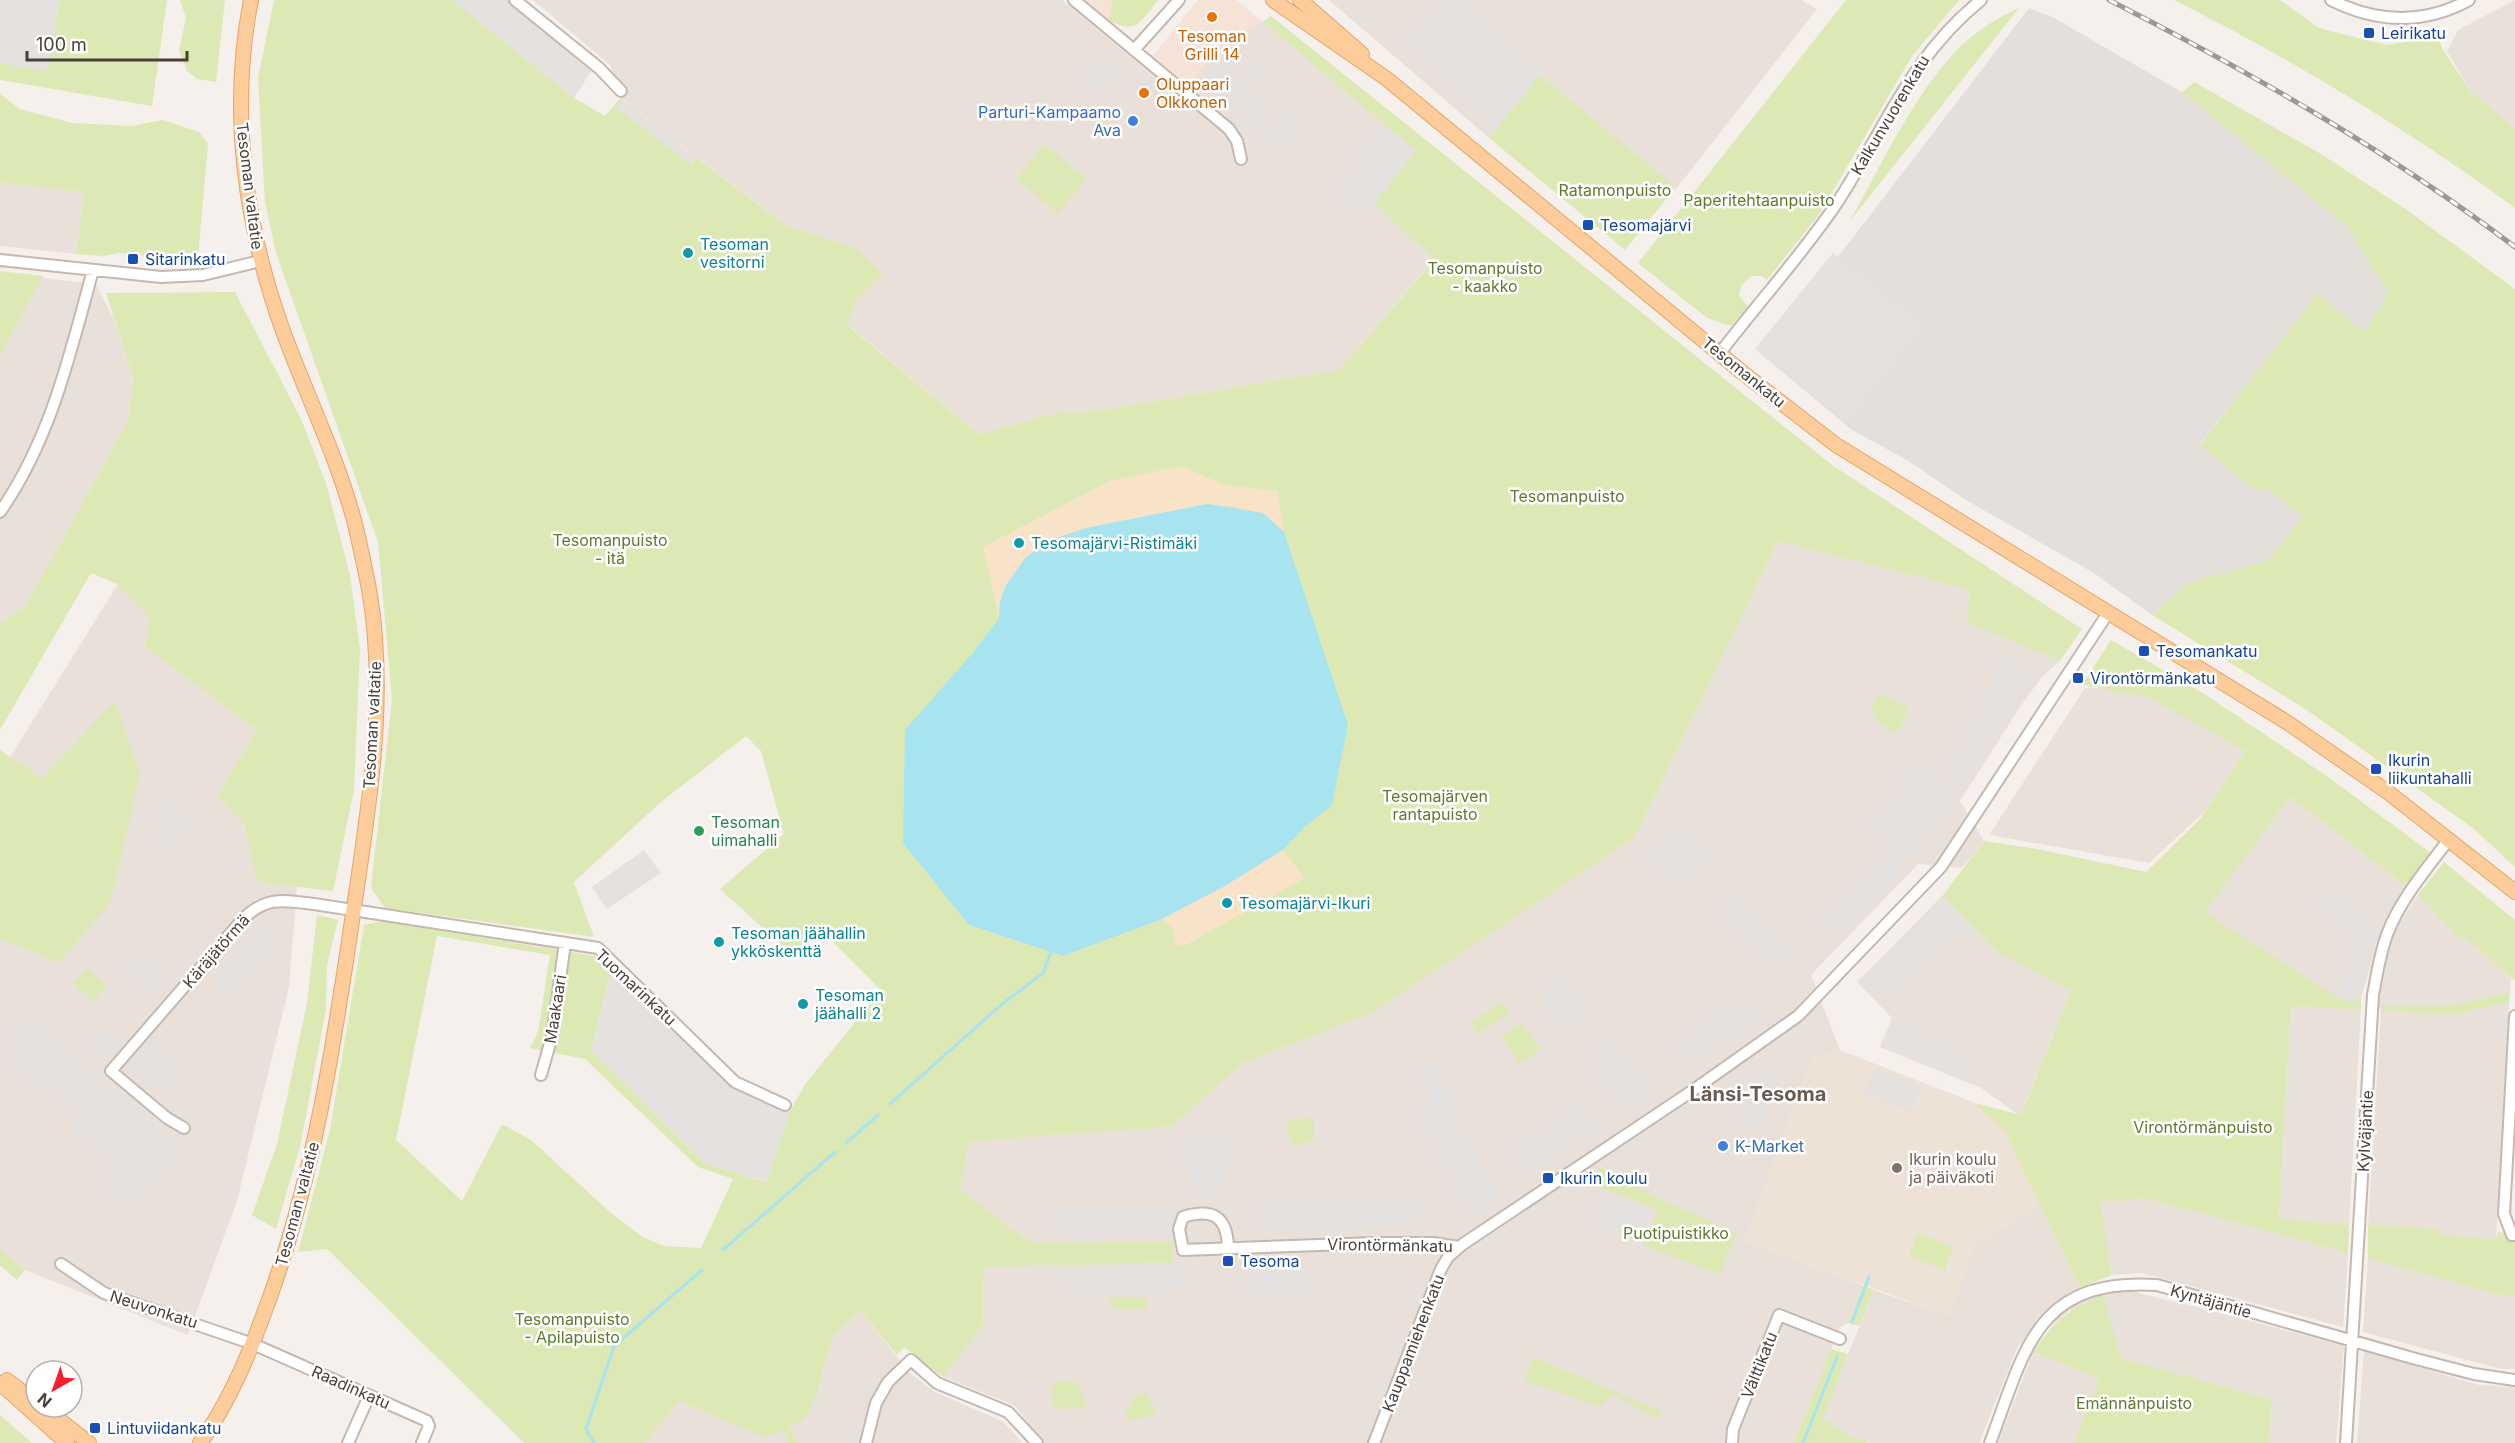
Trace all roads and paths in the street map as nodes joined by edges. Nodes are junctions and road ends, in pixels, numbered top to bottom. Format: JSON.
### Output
{"nodes":[{"id":1,"x":251,"y":0,"type":"edge"},
{"id":2,"x":515,"y":0,"type":"edge"},
{"id":3,"x":1074,"y":0,"type":"edge"},
{"id":4,"x":1179,"y":0,"type":"edge"},
{"id":5,"x":1274,"y":0,"type":"edge"},
{"id":6,"x":1300,"y":0,"type":"edge"},
{"id":7,"x":1981,"y":0,"type":"edge"},
{"id":8,"x":2331,"y":0,"type":"edge"},
{"id":9,"x":2469,"y":0,"type":"edge"},
{"id":10,"x":1134,"y":50,"type":"junction"},
{"id":11,"x":1387,"y":79,"type":"junction"},
{"id":12,"x":621,"y":91,"type":"dead end"},
{"id":13,"x":1241,"y":159,"type":"dead end"},
{"id":14,"x":0,"y":260,"type":"edge"},
{"id":15,"x":260,"y":261,"type":"junction"},
{"id":16,"x":93,"y":270,"type":"junction"},
{"id":17,"x":1720,"y":353,"type":"junction"},
{"id":18,"x":0,"y":512,"type":"edge"},
{"id":19,"x":2108,"y":613,"type":"junction"},
{"id":20,"x":2449,"y":839,"type":"junction"},
{"id":21,"x":2515,"y":892,"type":"edge"},
{"id":22,"x":354,"y":909,"type":"junction"},
{"id":23,"x":565,"y":943,"type":"junction"},
{"id":24,"x":2515,"y":1016,"type":"edge"},
{"id":25,"x":541,"y":1075,"type":"dead end"},
{"id":26,"x":786,"y":1105,"type":"dead end"},
{"id":27,"x":184,"y":1128,"type":"dead end"},
{"id":28,"x":2515,"y":1235,"type":"edge"},
{"id":29,"x":1228,"y":1247,"type":"junction"},
{"id":30,"x":1459,"y":1247,"type":"junction"},
{"id":31,"x":61,"y":1264,"type":"dead end"},
{"id":32,"x":1840,"y":1339,"type":"dead end"},
{"id":33,"x":2352,"y":1340,"type":"junction"},
{"id":34,"x":253,"y":1344,"type":"junction"},
{"id":35,"x":0,"y":1374,"type":"edge"},
{"id":36,"x":2515,"y":1380,"type":"edge"},
{"id":37,"x":0,"y":1383,"type":"edge"},
{"id":38,"x":24,"y":1393,"type":"edge"},
{"id":39,"x":369,"y":1396,"type":"junction"},
{"id":40,"x":58,"y":1419,"type":"edge"},
{"id":41,"x":67,"y":1443,"type":"edge"},
{"id":42,"x":89,"y":1443,"type":"edge"},
{"id":43,"x":200,"y":1443,"type":"edge"},
{"id":44,"x":348,"y":1443,"type":"edge"},
{"id":45,"x":422,"y":1443,"type":"edge"},
{"id":46,"x":866,"y":1443,"type":"edge"},
{"id":47,"x":1037,"y":1443,"type":"edge"},
{"id":48,"x":1374,"y":1443,"type":"edge"},
{"id":49,"x":1732,"y":1443,"type":"edge"},
{"id":50,"x":1989,"y":1443,"type":"edge"},
{"id":51,"x":2346,"y":1443,"type":"edge"}],
"edges":[{"from":1,"to":15,"type":"main road","name":"Tesoman valtatie"},
{"from":2,"to":12,"type":"street"},
{"from":3,"to":10,"type":"street"},
{"from":4,"to":10,"type":"street"},
{"from":5,"to":11,"type":"main road","name":"Tesomankatu"},
{"from":6,"to":11,"type":"main road","name":"Tesomankatu"},
{"from":7,"to":17,"type":"street","name":"Kalkunvuorenkatu"},
{"from":8,"to":9,"type":"street"},
{"from":10,"to":13,"type":"street"},
{"from":11,"to":17,"type":"main road","name":"Tesomankatu"},
{"from":14,"to":16,"type":"street"},
{"from":15,"to":16,"type":"street"},
{"from":15,"to":22,"type":"main road","name":"Tesoman valtatie"},
{"from":16,"to":18,"type":"street"},
{"from":17,"to":19,"type":"main road","name":"Tesomankatu"},
{"from":19,"to":20,"type":"main road","name":"Tesomankatu"},
{"from":19,"to":30,"type":"street","name":"Virontörmänkatu"},
{"from":20,"to":21,"type":"main road","name":"Tesomankatu"},
{"from":20,"to":33,"type":"street","name":"Kylväjäntie"},
{"from":22,"to":23,"type":"street","name":"Tuomarinkatu"},
{"from":22,"to":27,"type":"street","name":"Käräjätörmä"},
{"from":22,"to":34,"type":"main road","name":"Tesoman valtatie"},
{"from":23,"to":25,"type":"street","name":"Maakaari"},
{"from":23,"to":26,"type":"street","name":"Tuomarinkatu"},
{"from":24,"to":28,"type":"street"},
{"from":29,"to":29,"type":"street","name":"Virontörmänkatu"},
{"from":29,"to":30,"type":"street","name":"Virontörmänkatu"},
{"from":30,"to":48,"type":"street","name":"Kauppamiehenkatu"},
{"from":31,"to":34,"type":"street","name":"Neuvonkatu"},
{"from":32,"to":49,"type":"street","name":"Välttikatu"},
{"from":33,"to":36,"type":"street","name":"Kyntäjäntie"},
{"from":33,"to":50,"type":"street","name":"Kyntäjäntie"},
{"from":33,"to":51,"type":"street","name":"Kylväjäntie"},
{"from":34,"to":39,"type":"street","name":"Raadinkatu"},
{"from":34,"to":43,"type":"main road","name":"Tesoman valtatie"},
{"from":35,"to":38,"type":"main road"},
{"from":37,"to":41,"type":"main road"},
{"from":39,"to":44,"type":"street"},
{"from":39,"to":45,"type":"street","name":"Raadinkatu"},
{"from":40,"to":42,"type":"main road"},
{"from":46,"to":47,"type":"street"}]}
